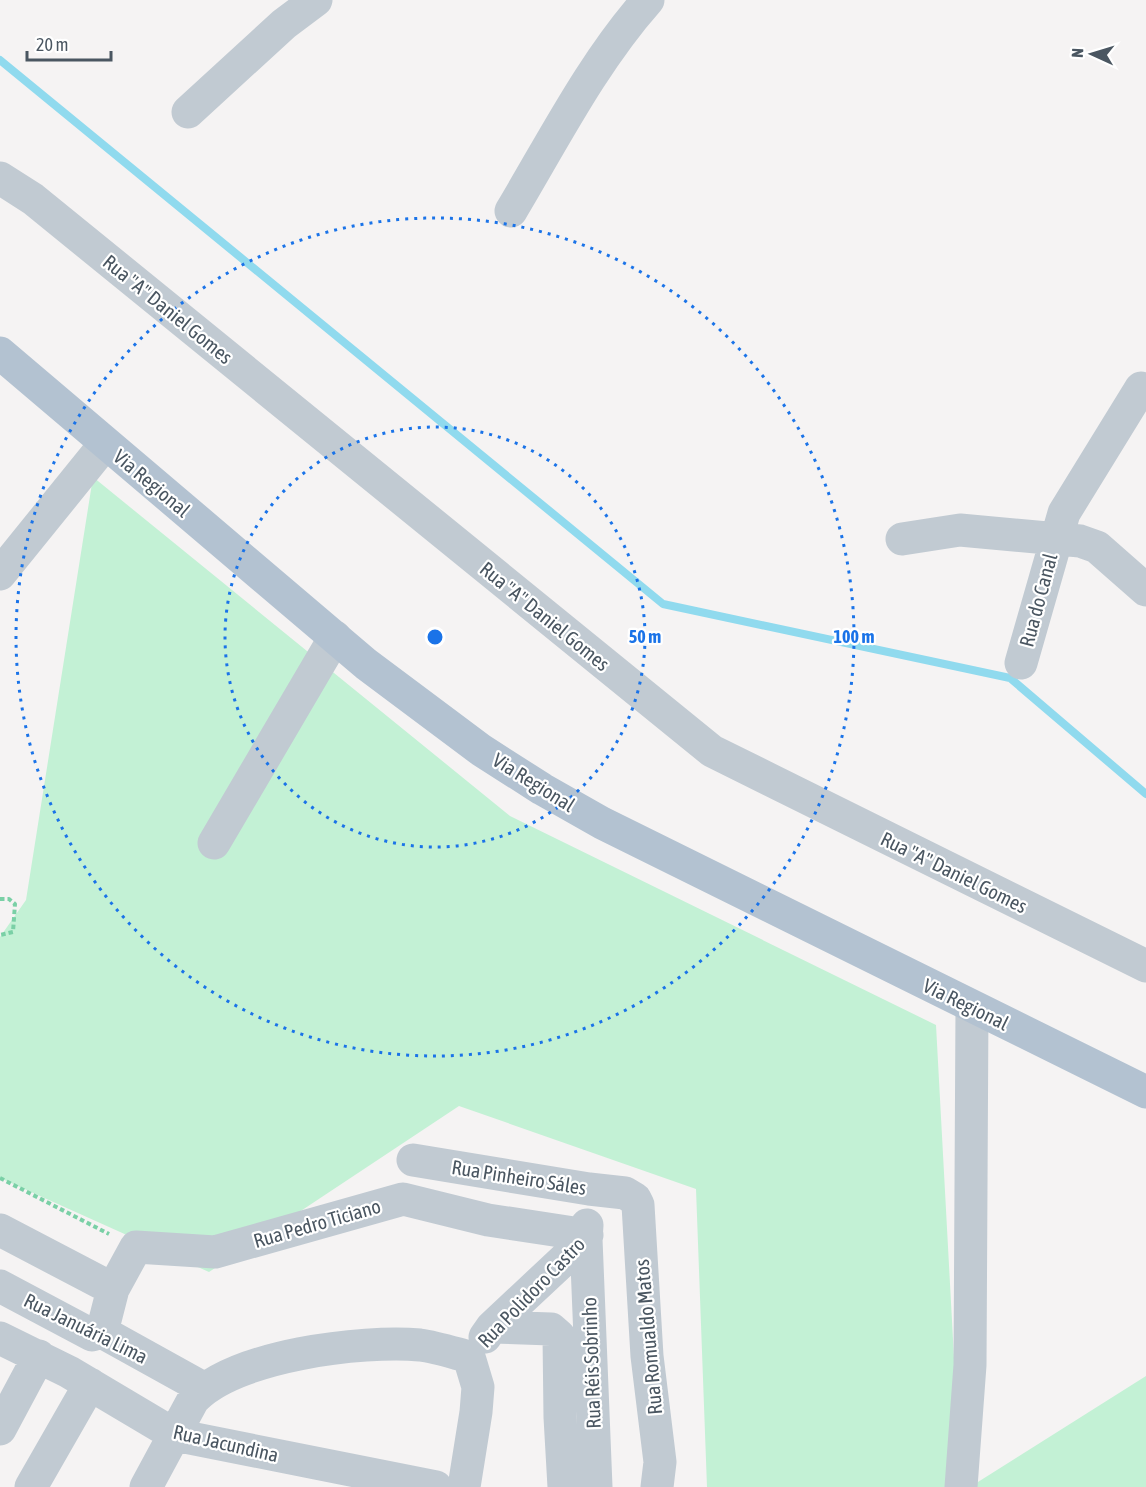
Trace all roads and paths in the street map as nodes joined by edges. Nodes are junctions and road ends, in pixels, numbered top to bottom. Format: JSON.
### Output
{"nodes":[{"id":1,"x":316,"y":0,"type":"edge"},
{"id":2,"x":648,"y":0,"type":"edge"},
{"id":3,"x":188,"y":112,"type":"dead end"},
{"id":4,"x":0,"y":178,"type":"edge"},
{"id":5,"x":511,"y":211,"type":"dead end"},
{"id":6,"x":0,"y":353,"type":"edge"},
{"id":7,"x":1141,"y":388,"type":"dead end"},
{"id":8,"x":105,"y":444,"type":"junction"},
{"id":9,"x":1055,"y":538,"type":"junction"},
{"id":10,"x":902,"y":539,"type":"dead end"},
{"id":11,"x":0,"y":574,"type":"edge"},
{"id":12,"x":1146,"y":590,"type":"edge"},
{"id":13,"x":335,"y":637,"type":"junction"},
{"id":14,"x":1021,"y":663,"type":"dead end"},
{"id":15,"x":214,"y":843,"type":"dead end"},
{"id":16,"x":0,"y":899,"type":"edge"},
{"id":17,"x":0,"y":935,"type":"edge"},
{"id":18,"x":1146,"y":966,"type":"edge"},
{"id":19,"x":972,"y":1007,"type":"junction"},
{"id":20,"x":1146,"y":1092,"type":"edge"},
{"id":21,"x":412,"y":1160,"type":"dead end"},
{"id":22,"x":0,"y":1178,"type":"edge"},
{"id":23,"x":589,"y":1189,"type":"junction"},
{"id":24,"x":626,"y":1193,"type":"joint"},
{"id":25,"x":0,"y":1230,"type":"edge"},
{"id":26,"x":587,"y":1237,"type":"junction"},
{"id":27,"x":136,"y":1247,"type":"junction"},
{"id":28,"x":0,"y":1286,"type":"edge"},
{"id":29,"x":113,"y":1289,"type":"junction"},
{"id":30,"x":492,"y":1327,"type":"junction"},
{"id":31,"x":102,"y":1332,"type":"junction"},
{"id":32,"x":0,"y":1338,"type":"edge"},
{"id":33,"x":39,"y":1356,"type":"junction"},
{"id":34,"x":469,"y":1357,"type":"junction"},
{"id":35,"x":90,"y":1384,"type":"junction"},
{"id":36,"x":203,"y":1388,"type":"junction"},
{"id":37,"x":0,"y":1429,"type":"edge"},
{"id":38,"x":175,"y":1435,"type":"junction"},
{"id":39,"x":31,"y":1487,"type":"edge"},
{"id":40,"x":146,"y":1487,"type":"edge"},
{"id":41,"x":436,"y":1487,"type":"edge"},
{"id":42,"x":464,"y":1487,"type":"edge"},
{"id":43,"x":564,"y":1487,"type":"edge"},
{"id":44,"x":596,"y":1487,"type":"edge"},
{"id":45,"x":657,"y":1487,"type":"edge"},
{"id":46,"x":961,"y":1487,"type":"edge"}],
"edges":[{"from":1,"to":3,"type":"street"},
{"from":2,"to":5,"type":"street"},
{"from":4,"to":18,"type":"street","name":"Rua \"A\" Daniel Gomes"},
{"from":6,"to":8,"type":"main road","name":"Via Regional"},
{"from":7,"to":9,"type":"street","name":"Rua do Canal"},
{"from":8,"to":11,"type":"street"},
{"from":8,"to":13,"type":"main road","name":"Via Regional"},
{"from":9,"to":10,"type":"street"},
{"from":9,"to":12,"type":"street"},
{"from":9,"to":14,"type":"street","name":"Rua do Canal"},
{"from":13,"to":15,"type":"street"},
{"from":13,"to":19,"type":"main road","name":"Via Regional"},
{"from":16,"to":17,"type":"path"},
{"from":19,"to":20,"type":"main road","name":"Via Regional"},
{"from":19,"to":46,"type":"street"},
{"from":21,"to":23,"type":"street","name":"Rua Pinheiro Sáles"},
{"from":22,"to":27,"type":"path"},
{"from":23,"to":24,"type":"street","name":"Rua Pinheiro Sáles"},
{"from":23,"to":26,"type":"street","name":"Rua Polidoro Castro"},
{"from":24,"to":45,"type":"street","name":"Rua Romualdo Matos"},
{"from":25,"to":29,"type":"street"},
{"from":26,"to":27,"type":"street","name":"Rua Pedro Ticiano"},
{"from":26,"to":30,"type":"street","name":"Rua Polidoro Castro"},
{"from":26,"to":44,"type":"street","name":"Rua Réis Sobrinho"},
{"from":27,"to":29,"type":"street"},
{"from":28,"to":31,"type":"street","name":"Rua Januária Lima"},
{"from":29,"to":31,"type":"street"},
{"from":30,"to":34,"type":"street","name":"Rua Polidoro Castro"},
{"from":30,"to":43,"type":"street"},
{"from":31,"to":36,"type":"street","name":"Rua Januária Lima"},
{"from":32,"to":33,"type":"street","name":"Rua Jacundina"},
{"from":33,"to":35,"type":"street","name":"Rua Jacundina"},
{"from":33,"to":37,"type":"street"},
{"from":34,"to":36,"type":"street"},
{"from":34,"to":42,"type":"street"},
{"from":35,"to":38,"type":"street","name":"Rua Jacundina"},
{"from":35,"to":39,"type":"street"},
{"from":36,"to":38,"type":"street"},
{"from":38,"to":40,"type":"street"},
{"from":38,"to":41,"type":"street","name":"Rua Jacundina"}]}
